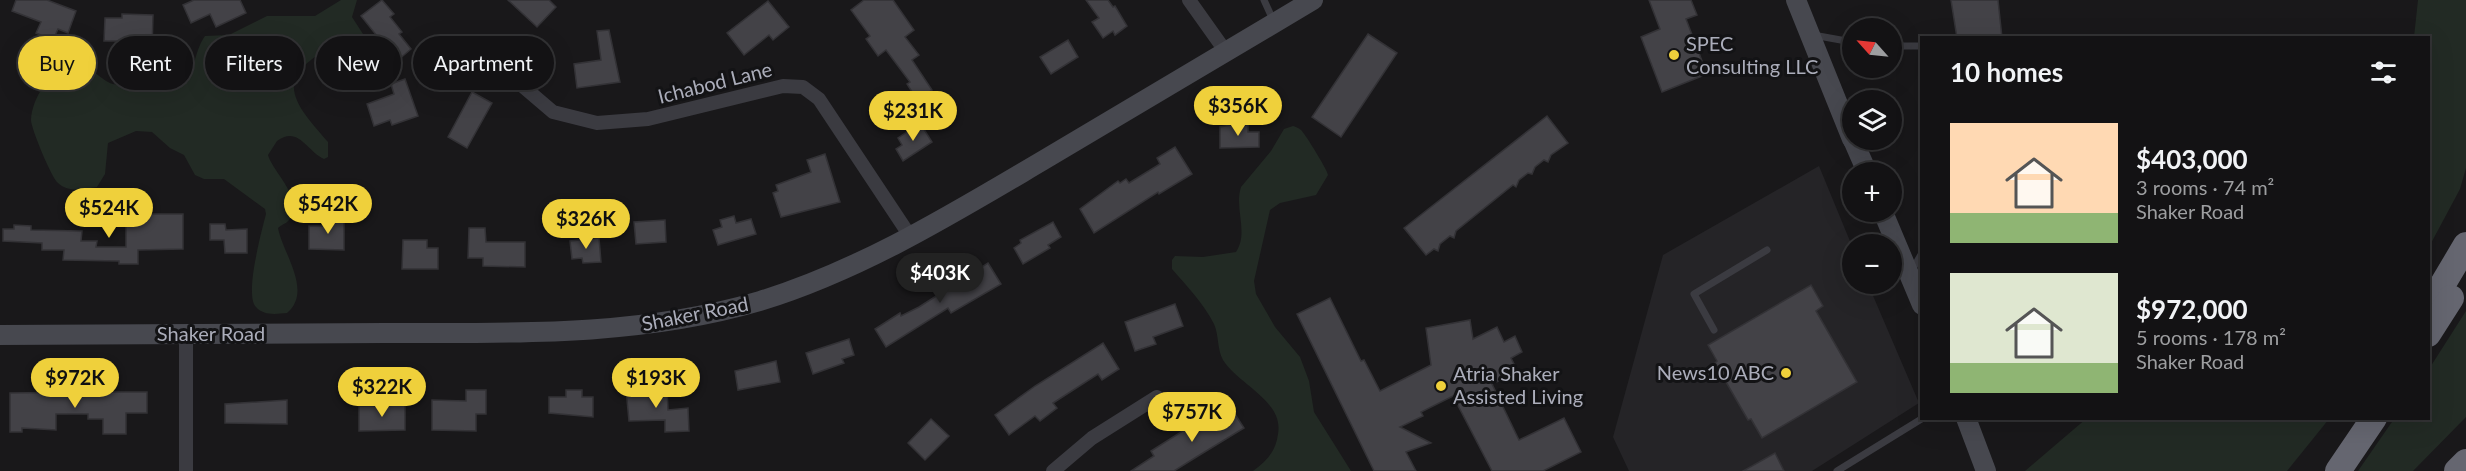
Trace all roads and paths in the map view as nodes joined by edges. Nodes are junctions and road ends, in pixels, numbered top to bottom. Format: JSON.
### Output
{"nodes":[{"id":1,"x":1189,"y":0,"type":"edge"},
{"id":2,"x":1264,"y":0,"type":"edge"},
{"id":3,"x":1313,"y":0,"type":"edge"},
{"id":4,"x":1796,"y":0,"type":"edge"},
{"id":5,"x":1275,"y":23,"type":"junction"},
{"id":6,"x":1810,"y":35,"type":"junction"},
{"id":7,"x":1842,"y":40,"type":"edge"},
{"id":8,"x":1902,"y":46,"type":"edge"},
{"id":9,"x":1920,"y":46,"type":"edge"},
{"id":10,"x":1226,"y":52,"type":"junction"},
{"id":11,"x":527,"y":90,"type":"edge"},
{"id":12,"x":1842,"y":112,"type":"edge"},
{"id":13,"x":1887,"y":222,"type":"edge"},
{"id":14,"x":910,"y":236,"type":"junction"},
{"id":15,"x":2466,"y":244,"type":"edge"},
{"id":16,"x":1767,"y":250,"type":"dead end"},
{"id":17,"x":1920,"y":256,"type":"edge"},
{"id":18,"x":1910,"y":274,"type":"junction"},
{"id":19,"x":2466,"y":275,"type":"edge"},
{"id":20,"x":1920,"y":299,"type":"edge"},
{"id":21,"x":2430,"y":306,"type":"edge"},
{"id":22,"x":1714,"y":330,"type":"dead end"},
{"id":23,"x":2430,"y":331,"type":"edge"},
{"id":24,"x":186,"y":334,"type":"junction"},
{"id":25,"x":0,"y":335,"type":"edge"},
{"id":26,"x":1157,"y":397,"type":"dead end"},
{"id":27,"x":1920,"y":420,"type":"edge"},
{"id":28,"x":1967,"y":420,"type":"edge"},
{"id":29,"x":2373,"y":420,"type":"edge"},
{"id":30,"x":2466,"y":462,"type":"edge"},
{"id":31,"x":186,"y":471,"type":"edge"},
{"id":32,"x":1053,"y":471,"type":"edge"},
{"id":33,"x":1837,"y":471,"type":"edge"},
{"id":34,"x":1986,"y":471,"type":"edge"},
{"id":35,"x":2338,"y":471,"type":"edge"},
{"id":36,"x":2457,"y":471,"type":"edge"}],
"edges":[{"from":1,"to":10,"type":"street"},
{"from":2,"to":5,"type":"lane"},
{"from":3,"to":5,"type":"main road","name":"Shaker Road"},
{"from":4,"to":6,"type":"main road"},
{"from":5,"to":10,"type":"main road","name":"Shaker Road"},
{"from":6,"to":7,"type":"lane"},
{"from":6,"to":12,"type":"main road"},
{"from":8,"to":9,"type":"lane"},
{"from":10,"to":14,"type":"main road","name":"Shaker Road"},
{"from":11,"to":14,"type":"street","name":"Ichabod Lane"},
{"from":13,"to":18,"type":"main road"},
{"from":14,"to":24,"type":"main road","name":"Shaker Road"},
{"from":15,"to":21,"type":"highway"},
{"from":16,"to":22,"type":"lane"},
{"from":17,"to":18,"type":"lane"},
{"from":18,"to":20,"type":"main road"},
{"from":19,"to":23,"type":"highway"},
{"from":24,"to":25,"type":"main road","name":"Shaker Road"},
{"from":24,"to":31,"type":"street"},
{"from":26,"to":32,"type":"street"},
{"from":27,"to":33,"type":"lane"},
{"from":28,"to":34,"type":"main road"},
{"from":29,"to":35,"type":"highway"},
{"from":30,"to":36,"type":"highway"}]}
